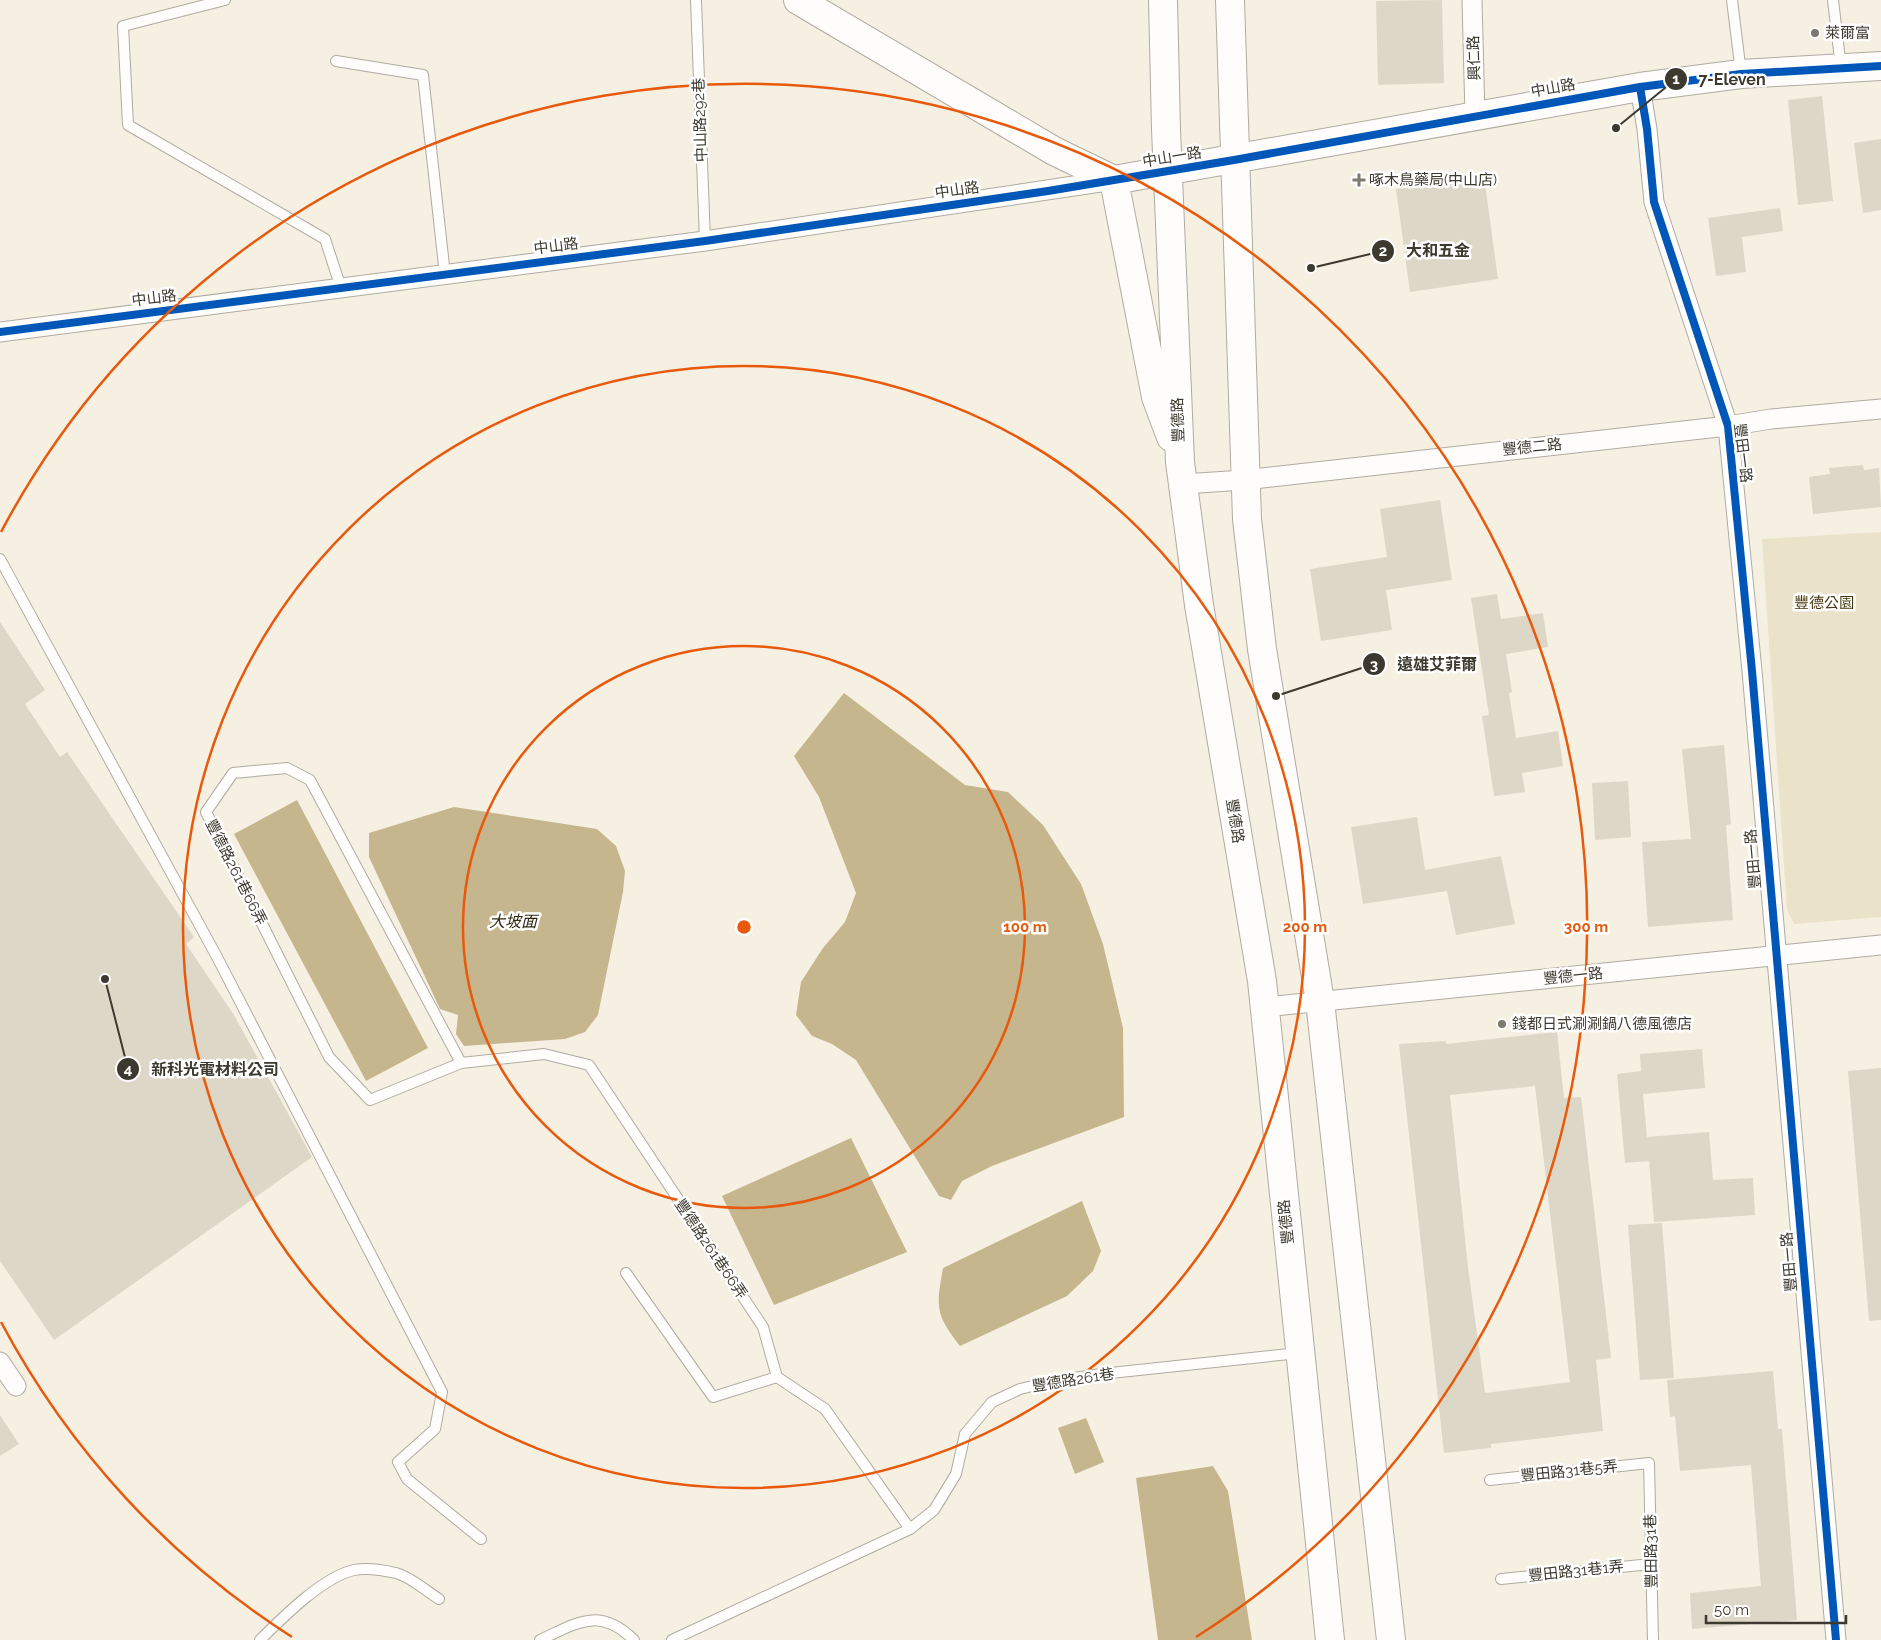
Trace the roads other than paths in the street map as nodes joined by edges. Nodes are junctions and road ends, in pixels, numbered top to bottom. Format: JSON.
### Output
{"nodes":[{"id":1,"x":225,"y":0,"type":"edge"},
{"id":2,"x":696,"y":0,"type":"edge"},
{"id":3,"x":798,"y":0,"type":"edge"},
{"id":4,"x":1163,"y":0,"type":"edge"},
{"id":5,"x":1230,"y":0,"type":"edge"},
{"id":6,"x":1472,"y":0,"type":"edge"},
{"id":7,"x":1732,"y":0,"type":"edge"},
{"id":8,"x":1833,"y":0,"type":"edge"},
{"id":9,"x":336,"y":61,"type":"dead end"},
{"id":10,"x":1881,"y":66,"type":"edge"},
{"id":11,"x":1841,"y":68,"type":"junction"},
{"id":12,"x":1742,"y":74,"type":"junction"},
{"id":13,"x":1640,"y":87,"type":"junction"},
{"id":14,"x":1476,"y":116,"type":"junction"},
{"id":15,"x":1234,"y":160,"type":"junction"},
{"id":16,"x":1168,"y":172,"type":"junction"},
{"id":17,"x":1114,"y":180,"type":"junction"},
{"id":18,"x":704,"y":241,"type":"junction"},
{"id":19,"x":445,"y":275,"type":"junction"},
{"id":20,"x":341,"y":288,"type":"junction"},
{"id":21,"x":0,"y":332,"type":"edge"},
{"id":22,"x":1881,"y":409,"type":"edge"},
{"id":23,"x":1728,"y":426,"type":"junction"},
{"id":24,"x":1182,"y":473,"type":"junction"},
{"id":25,"x":1244,"y":480,"type":"junction"},
{"id":26,"x":0,"y":558,"type":"edge"},
{"id":27,"x":1881,"y":945,"type":"edge"},
{"id":28,"x":1776,"y":956,"type":"junction"},
{"id":29,"x":1320,"y":1002,"type":"junction"},
{"id":30,"x":1265,"y":1007,"type":"junction"},
{"id":31,"x":461,"y":1063,"type":"junction"},
{"id":32,"x":626,"y":1273,"type":"dead end"},
{"id":33,"x":1299,"y":1353,"type":"junction"},
{"id":34,"x":0,"y":1362,"type":"edge"},
{"id":35,"x":776,"y":1377,"type":"junction"},
{"id":36,"x":16,"y":1386,"type":"dead end"},
{"id":37,"x":1649,"y":1463,"type":"joint"},
{"id":38,"x":1490,"y":1480,"type":"dead end"},
{"id":39,"x":910,"y":1529,"type":"junction"},
{"id":40,"x":481,"y":1539,"type":"dead end"},
{"id":41,"x":1651,"y":1564,"type":"junction"},
{"id":42,"x":1501,"y":1579,"type":"dead end"},
{"id":43,"x":439,"y":1598,"type":"dead end"},
{"id":44,"x":675,"y":1638,"type":"edge"},
{"id":45,"x":260,"y":1640,"type":"edge"},
{"id":46,"x":540,"y":1640,"type":"edge"},
{"id":47,"x":634,"y":1640,"type":"edge"},
{"id":48,"x":1330,"y":1640,"type":"edge"},
{"id":49,"x":1392,"y":1640,"type":"edge"},
{"id":50,"x":1653,"y":1640,"type":"edge"},
{"id":51,"x":1836,"y":1640,"type":"edge"}],
"edges":[{"from":1,"to":20,"type":"lane"},
{"from":2,"to":18,"type":"lane","name":"中山路292巷"},
{"from":3,"to":17,"type":"main road"},
{"from":4,"to":16,"type":"main road","name":"豐德路"},
{"from":5,"to":15,"type":"main road"},
{"from":6,"to":14,"type":"street","name":"興仁路"},
{"from":7,"to":12,"type":"lane"},
{"from":8,"to":11,"type":"lane"},
{"from":9,"to":19,"type":"lane"},
{"from":10,"to":11,"type":"main road","name":"中山路"},
{"from":11,"to":12,"type":"main road","name":"中山路"},
{"from":12,"to":13,"type":"main road","name":"中山路"},
{"from":13,"to":14,"type":"main road","name":"中山路"},
{"from":13,"to":23,"type":"street","name":"豐田一路"},
{"from":14,"to":15,"type":"main road","name":"中山路"},
{"from":15,"to":16,"type":"main road","name":"中山一路"},
{"from":15,"to":25,"type":"main road"},
{"from":16,"to":17,"type":"main road","name":"中山一路"},
{"from":16,"to":24,"type":"main road","name":"豐德路"},
{"from":17,"to":18,"type":"street","name":"中山路"},
{"from":17,"to":24,"type":"main road"},
{"from":18,"to":19,"type":"street","name":"中山路"},
{"from":19,"to":20,"type":"street","name":"中山路"},
{"from":20,"to":21,"type":"street","name":"中山路"},
{"from":22,"to":23,"type":"street","name":"豐德二路"},
{"from":23,"to":25,"type":"street","name":"豐德二路"},
{"from":23,"to":28,"type":"street","name":"豐田一路"},
{"from":24,"to":25,"type":"street","name":"豐德二路"},
{"from":24,"to":30,"type":"main road","name":"豐德路"},
{"from":25,"to":29,"type":"main road"},
{"from":26,"to":40,"type":"lane"},
{"from":27,"to":28,"type":"street","name":"豐德一路"},
{"from":28,"to":29,"type":"street","name":"豐德一路"},
{"from":28,"to":51,"type":"street","name":"豐田一路"},
{"from":29,"to":30,"type":"street","name":"豐德一路"},
{"from":29,"to":49,"type":"main road"},
{"from":30,"to":33,"type":"main road","name":"豐德路"},
{"from":31,"to":31,"type":"lane","name":"豐德路261巷66弄"},
{"from":31,"to":35,"type":"lane","name":"豐德路261巷66弄"},
{"from":32,"to":35,"type":"lane"},
{"from":33,"to":39,"type":"lane","name":"豐德路261巷"},
{"from":33,"to":48,"type":"main road","name":"豐德路"},
{"from":34,"to":36,"type":"street"},
{"from":35,"to":39,"type":"lane"},
{"from":37,"to":38,"type":"lane","name":"豐田路31巷5弄"},
{"from":37,"to":41,"type":"lane","name":"豐田路31巷"},
{"from":39,"to":44,"type":"lane","name":"豐德路261巷"},
{"from":41,"to":42,"type":"lane","name":"豐田路31巷1弄"},
{"from":41,"to":50,"type":"lane","name":"豐田路31巷"},
{"from":43,"to":45,"type":"lane"},
{"from":46,"to":47,"type":"lane"}]}
